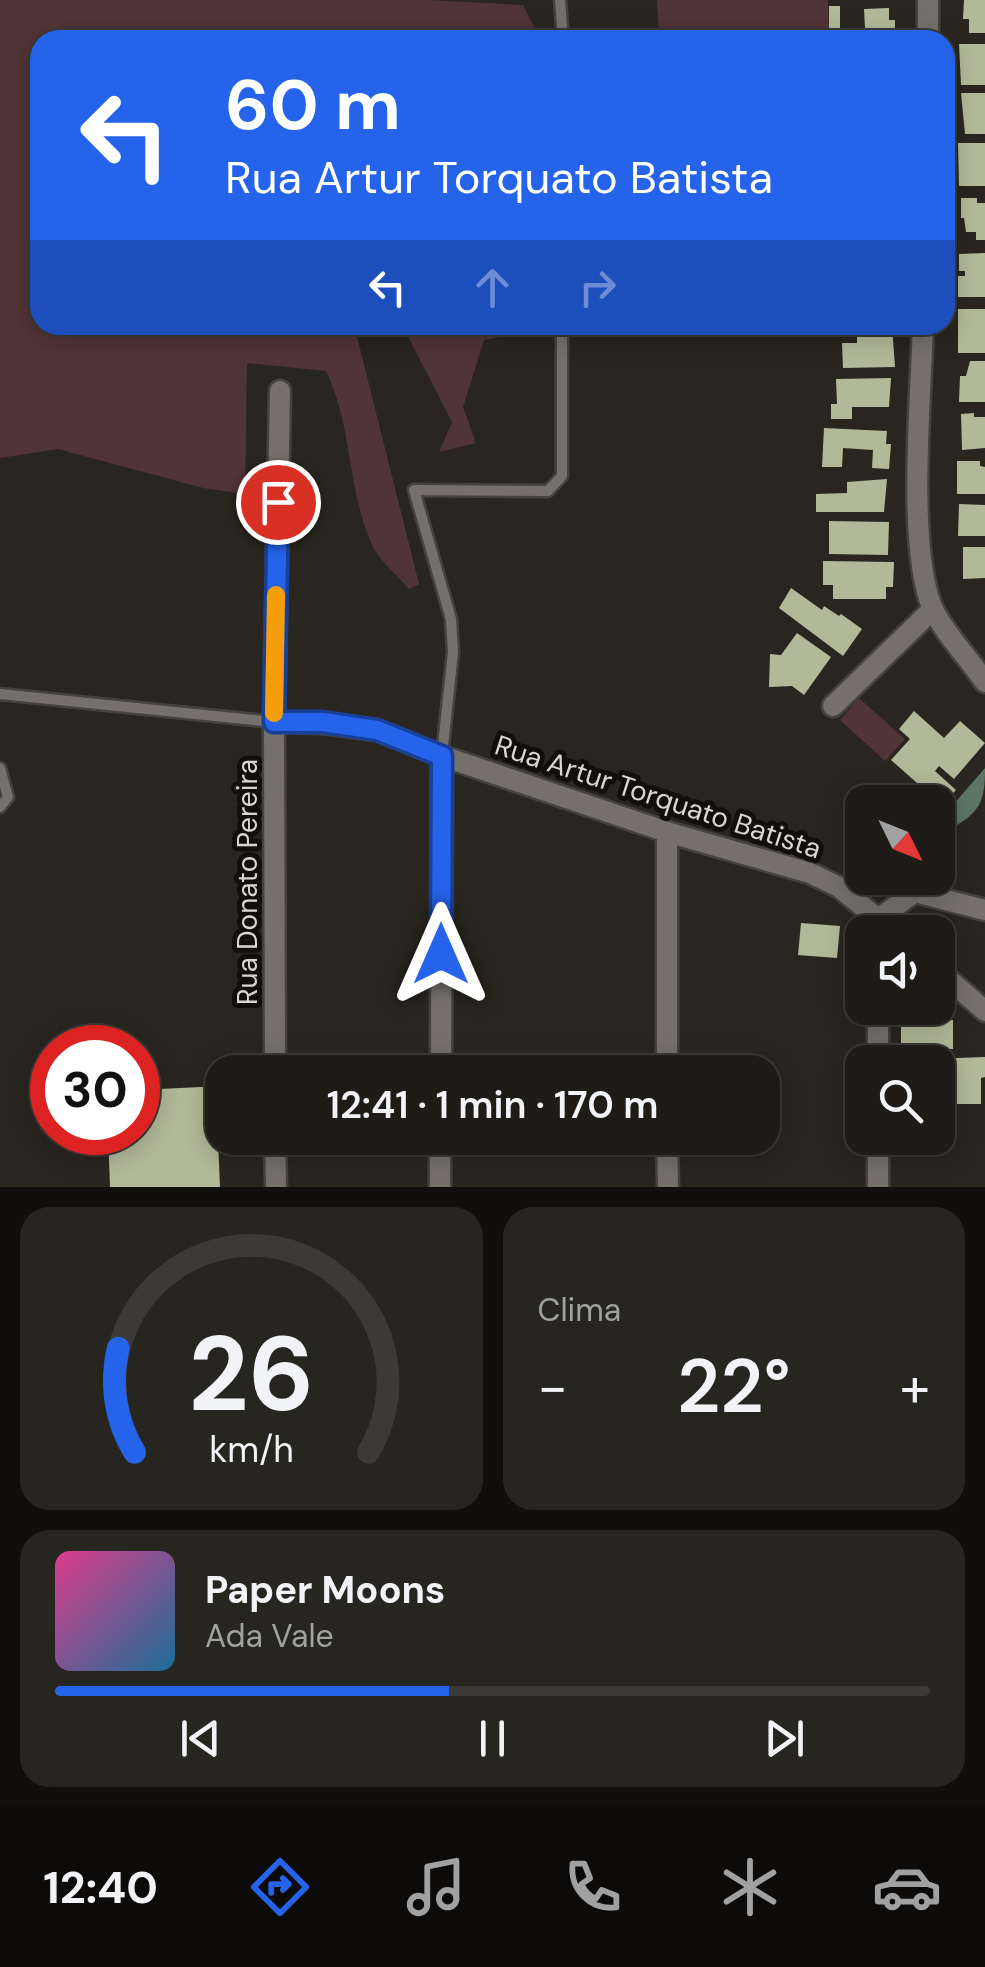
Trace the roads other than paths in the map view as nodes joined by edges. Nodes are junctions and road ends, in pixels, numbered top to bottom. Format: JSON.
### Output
{"nodes":[{"id":1,"x":560,"y":0,"type":"edge"},
{"id":2,"x":928,"y":0,"type":"edge"},
{"id":3,"x":562,"y":30,"type":"edge"},
{"id":4,"x":928,"y":30,"type":"edge"},
{"id":5,"x":562,"y":335,"type":"edge"},
{"id":6,"x":923,"y":335,"type":"edge"},
{"id":7,"x":280,"y":391,"type":"dead end"},
{"id":8,"x":932,"y":609,"type":"junction"},
{"id":9,"x":985,"y":682,"type":"edge"},
{"id":10,"x":0,"y":694,"type":"edge"},
{"id":11,"x":833,"y":706,"type":"dead end"},
{"id":12,"x":274,"y":722,"type":"junction"},
{"id":13,"x":442,"y":756,"type":"junction"},
{"id":14,"x":0,"y":768,"type":"edge"},
{"id":15,"x":0,"y":807,"type":"edge"},
{"id":16,"x":666,"y":832,"type":"junction"},
{"id":17,"x":985,"y":910,"type":"edge"},
{"id":18,"x":870,"y":915,"type":"edge"},
{"id":19,"x":895,"y":915,"type":"edge"},
{"id":20,"x":955,"y":984,"type":"edge"},
{"id":21,"x":985,"y":1010,"type":"edge"},
{"id":22,"x":275,"y":1055,"type":"edge"},
{"id":23,"x":440,"y":1055,"type":"edge"},
{"id":24,"x":667,"y":1055,"type":"edge"},
{"id":25,"x":276,"y":1155,"type":"edge"},
{"id":26,"x":440,"y":1155,"type":"edge"},
{"id":27,"x":668,"y":1155,"type":"edge"},
{"id":28,"x":878,"y":1155,"type":"edge"},
{"id":29,"x":276,"y":1187,"type":"edge"},
{"id":30,"x":440,"y":1187,"type":"edge"},
{"id":31,"x":668,"y":1187,"type":"edge"},
{"id":32,"x":878,"y":1187,"type":"edge"}],
"edges":[{"from":1,"to":3,"type":"lane"},
{"from":2,"to":4,"type":"street"},
{"from":5,"to":13,"type":"lane"},
{"from":6,"to":8,"type":"street"},
{"from":7,"to":12,"type":"street","name":"Rua Donato Pereira"},
{"from":8,"to":9,"type":"street"},
{"from":8,"to":11,"type":"street"},
{"from":10,"to":12,"type":"lane"},
{"from":12,"to":13,"type":"street","name":"Rua Artur Torquato Batista"},
{"from":12,"to":22,"type":"street","name":"Rua Donato Pereira"},
{"from":13,"to":16,"type":"street","name":"Rua Artur Torquato Batista"},
{"from":13,"to":23,"type":"street"},
{"from":14,"to":15,"type":"lane"},
{"from":16,"to":18,"type":"street","name":"Rua Artur Torquato Batista"},
{"from":16,"to":24,"type":"street"},
{"from":17,"to":19,"type":"street"},
{"from":20,"to":21,"type":"street"},
{"from":25,"to":29,"type":"street"},
{"from":26,"to":30,"type":"street"},
{"from":27,"to":31,"type":"street"},
{"from":28,"to":32,"type":"street"}]}
